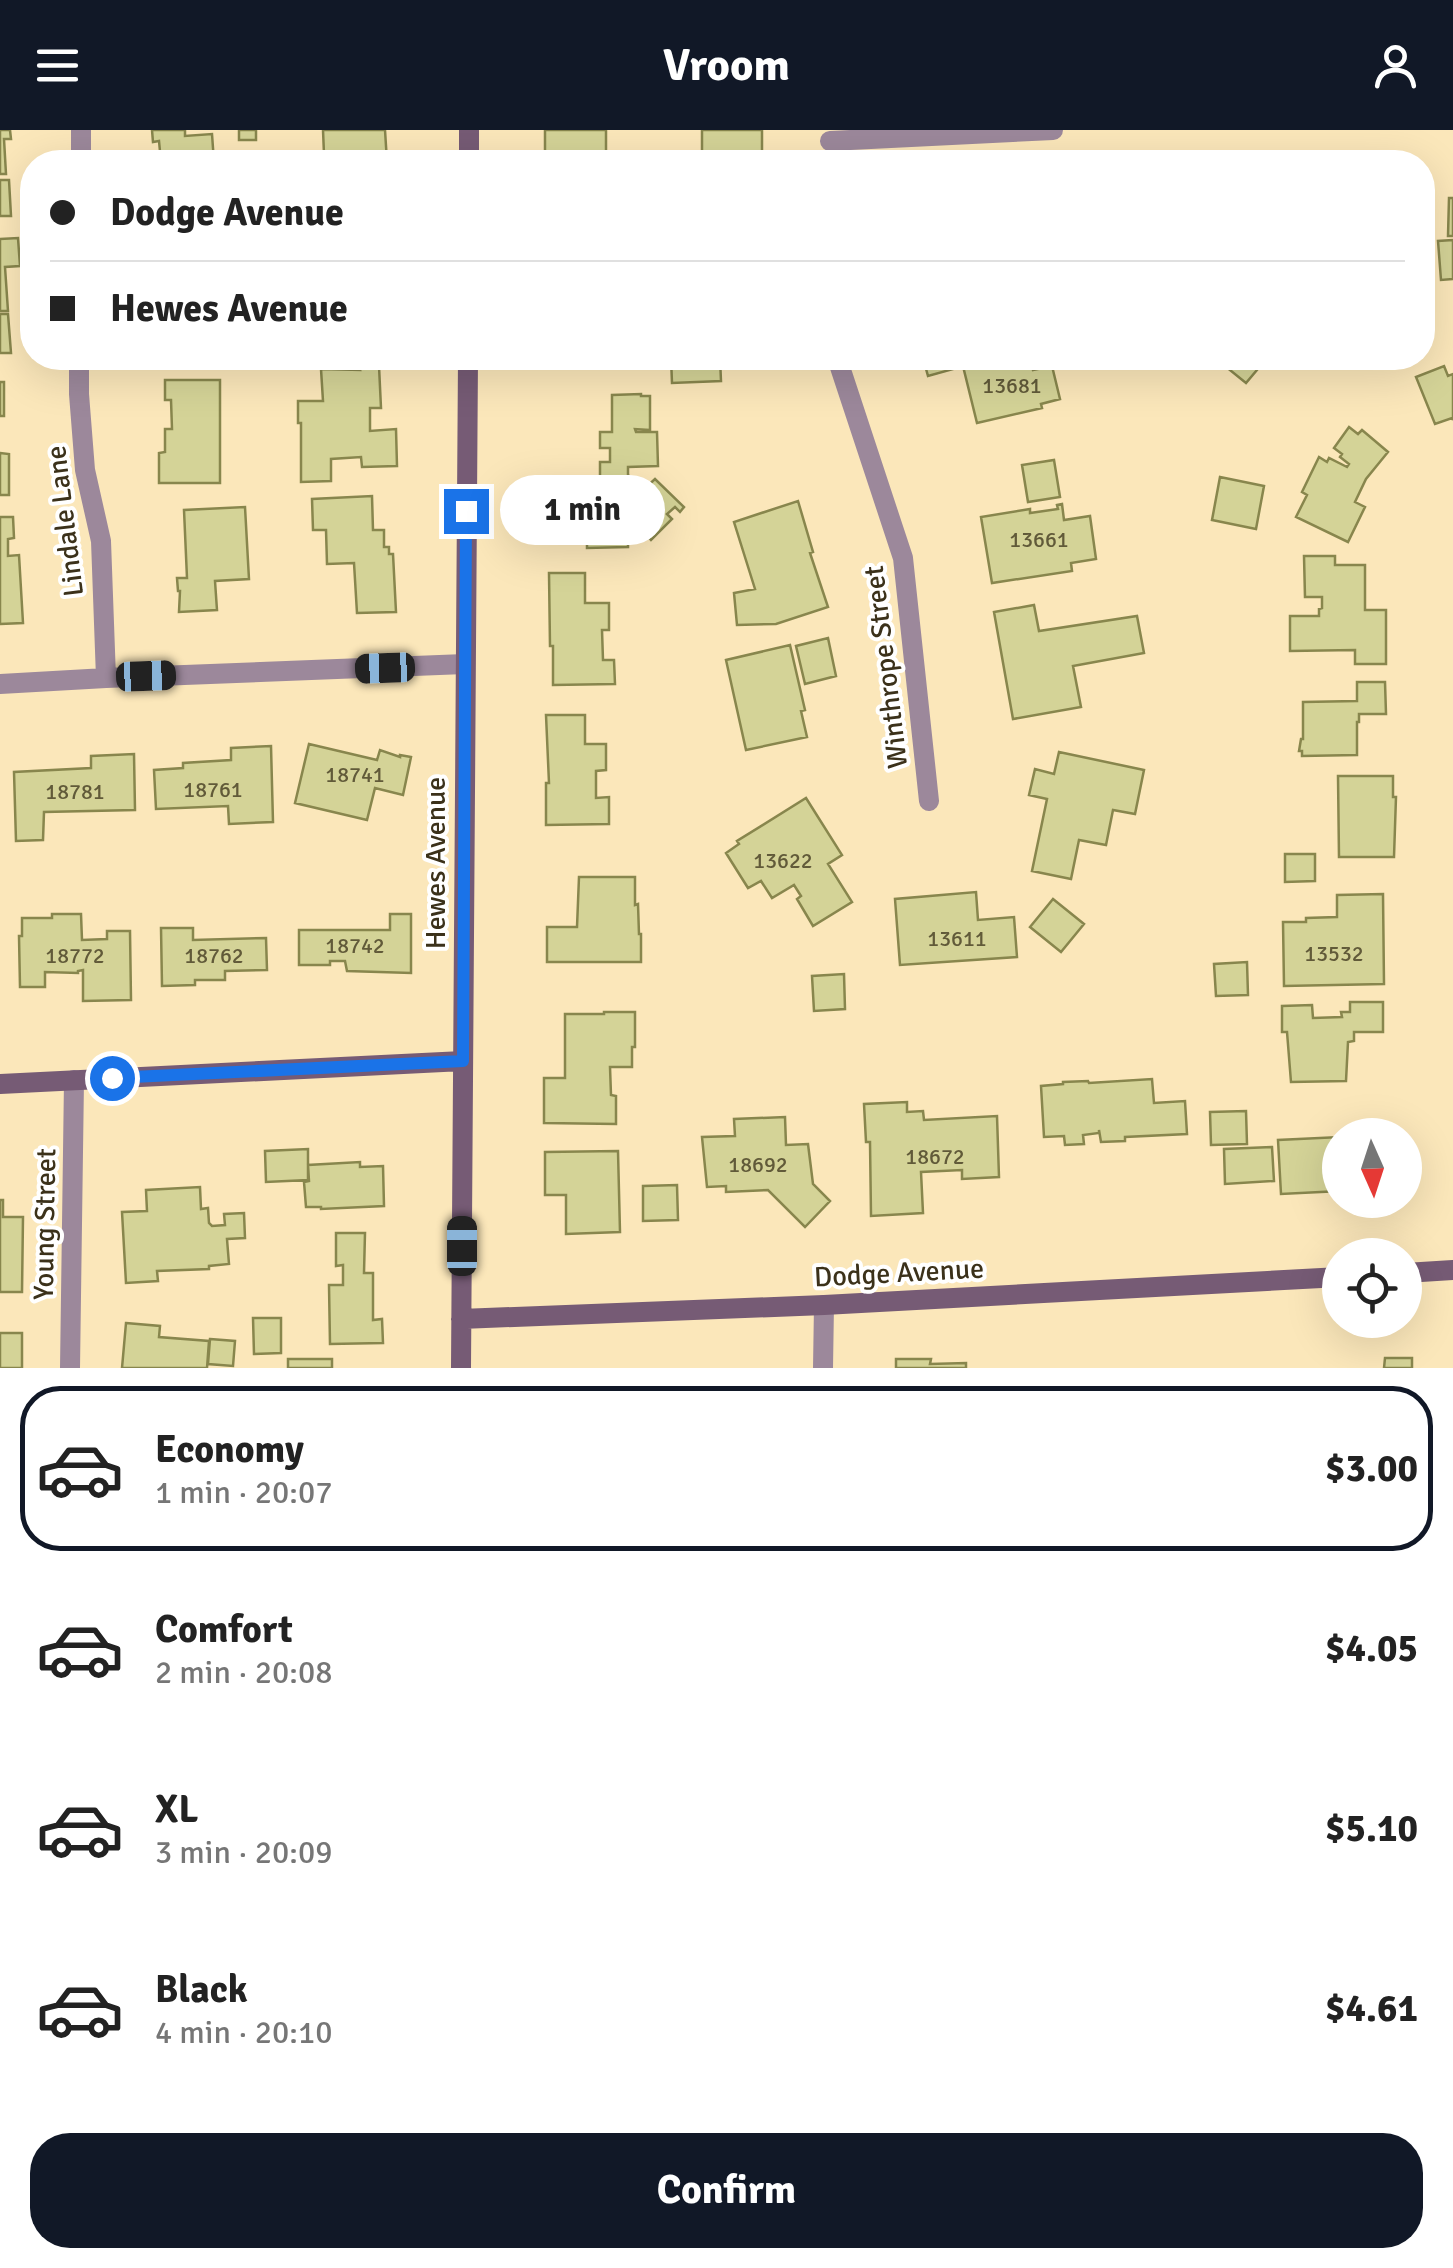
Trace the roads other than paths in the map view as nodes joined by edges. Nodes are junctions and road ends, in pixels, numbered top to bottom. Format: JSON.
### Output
{"nodes":[{"id":1,"x":1053,"y":130,"type":"edge"},
{"id":2,"x":830,"y":145,"type":"edge"},
{"id":3,"x":79,"y":370,"type":"edge"},
{"id":4,"x":468,"y":370,"type":"edge"},
{"id":5,"x":841,"y":370,"type":"edge"},
{"id":6,"x":465,"y":664,"type":"junction"},
{"id":7,"x":106,"y":678,"type":"junction"},
{"id":8,"x":0,"y":684,"type":"edge"},
{"id":9,"x":929,"y":801,"type":"dead end"},
{"id":10,"x":463,"y":1061,"type":"junction"},
{"id":11,"x":74,"y":1080,"type":"junction"},
{"id":12,"x":0,"y":1084,"type":"edge"},
{"id":13,"x":1453,"y":1270,"type":"edge"},
{"id":14,"x":1422,"y":1272,"type":"edge"},
{"id":15,"x":1322,"y":1277,"type":"edge"},
{"id":16,"x":824,"y":1305,"type":"junction"},
{"id":17,"x":462,"y":1319,"type":"junction"},
{"id":18,"x":70,"y":1368,"type":"edge"},
{"id":19,"x":461,"y":1368,"type":"edge"},
{"id":20,"x":823,"y":1368,"type":"edge"}],
"edges":[{"from":1,"to":2,"type":"street"},
{"from":3,"to":7,"type":"street","name":"Lindale Lane"},
{"from":4,"to":6,"type":"street","name":"Hewes Avenue"},
{"from":5,"to":9,"type":"street","name":"Winthrope Street"},
{"from":6,"to":7,"type":"street"},
{"from":6,"to":10,"type":"street","name":"Hewes Avenue"},
{"from":7,"to":8,"type":"street"},
{"from":10,"to":11,"type":"street"},
{"from":10,"to":17,"type":"street","name":"Hewes Avenue"},
{"from":11,"to":12,"type":"street"},
{"from":11,"to":18,"type":"street","name":"Young Street"},
{"from":13,"to":14,"type":"street"},
{"from":15,"to":16,"type":"street","name":"Dodge Avenue"},
{"from":16,"to":17,"type":"street","name":"Dodge Avenue"},
{"from":16,"to":20,"type":"street"},
{"from":17,"to":19,"type":"street","name":"Hewes Avenue"}]}
